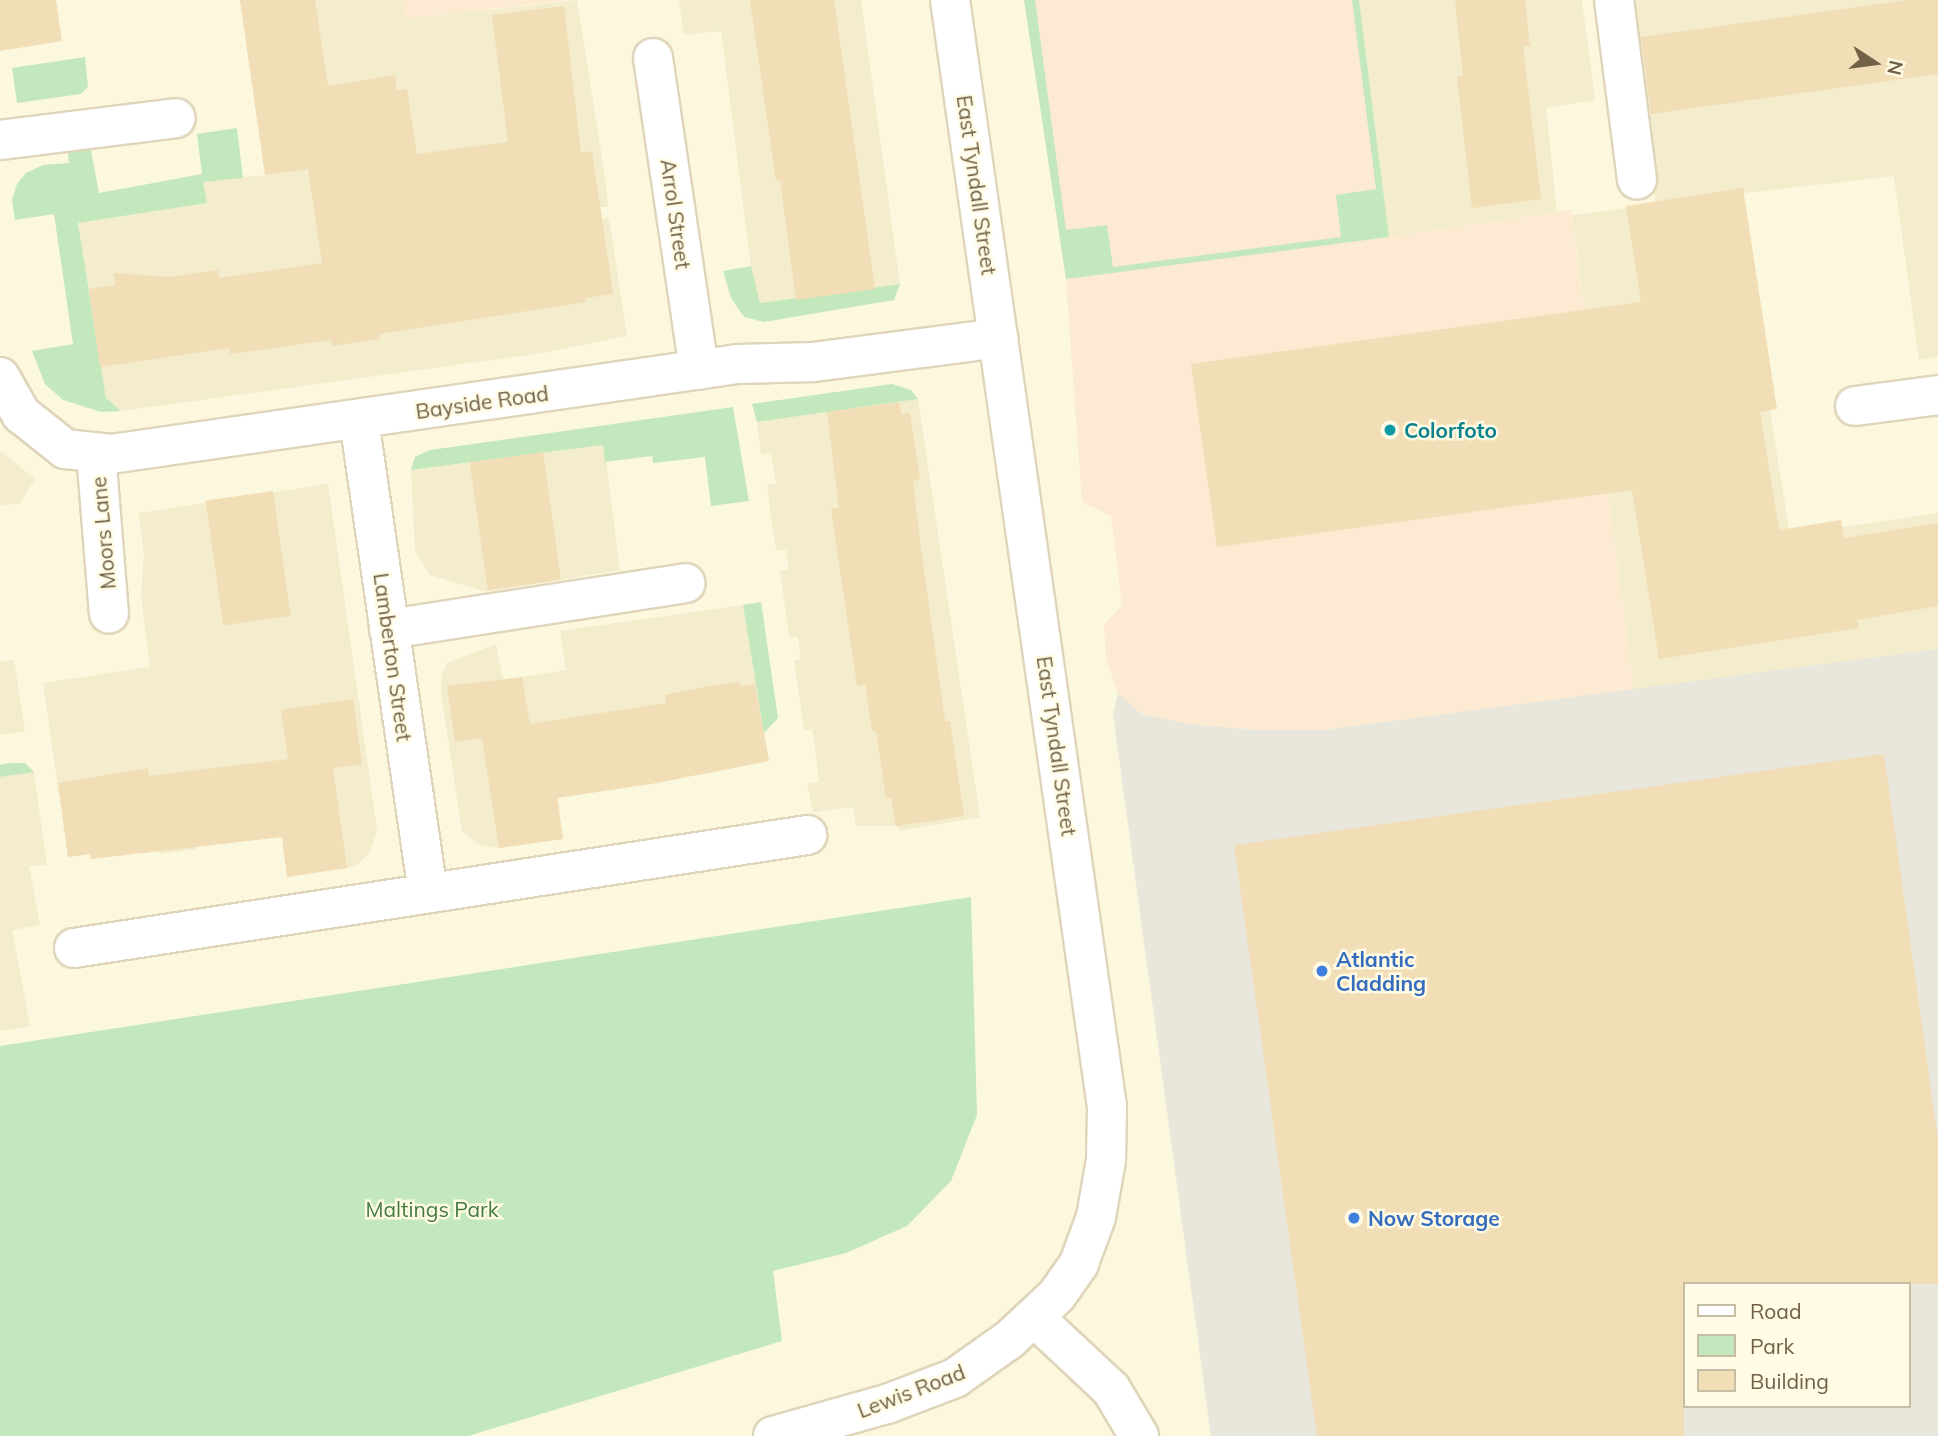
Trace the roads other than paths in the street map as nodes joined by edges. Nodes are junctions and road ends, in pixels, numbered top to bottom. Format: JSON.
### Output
{"nodes":[{"id":1,"x":950,"y":0,"type":"edge"},
{"id":2,"x":1615,"y":0,"type":"edge"},
{"id":3,"x":653,"y":58,"type":"dead end"},
{"id":4,"x":176,"y":118,"type":"dead end"},
{"id":5,"x":0,"y":140,"type":"edge"},
{"id":6,"x":1637,"y":180,"type":"dead end"},
{"id":7,"x":998,"y":338,"type":"junction"},
{"id":8,"x":699,"y":370,"type":"junction"},
{"id":9,"x":0,"y":377,"type":"edge"},
{"id":10,"x":1938,"y":395,"type":"edge"},
{"id":11,"x":1855,"y":406,"type":"dead end"},
{"id":12,"x":359,"y":420,"type":"junction"},
{"id":13,"x":96,"y":453,"type":"junction"},
{"id":14,"x":685,"y":583,"type":"dead end"},
{"id":15,"x":109,"y":613,"type":"dead end"},
{"id":16,"x":390,"y":629,"type":"junction"},
{"id":17,"x":807,"y":835,"type":"dead end"},
{"id":18,"x":428,"y":893,"type":"junction"},
{"id":19,"x":74,"y":948,"type":"dead end"},
{"id":20,"x":1035,"y":1318,"type":"junction"},
{"id":21,"x":772,"y":1436,"type":"edge"},
{"id":22,"x":1139,"y":1436,"type":"edge"}],
"edges":[{"from":1,"to":7,"type":"street","name":"East Tyndall Street"},
{"from":2,"to":6,"type":"street"},
{"from":3,"to":8,"type":"street","name":"Arrol Street"},
{"from":4,"to":5,"type":"street"},
{"from":7,"to":8,"type":"street","name":"Bayside Road"},
{"from":7,"to":20,"type":"street","name":"East Tyndall Street"},
{"from":8,"to":12,"type":"street","name":"Bayside Road"},
{"from":9,"to":13,"type":"street","name":"Bayside Road"},
{"from":10,"to":11,"type":"street"},
{"from":12,"to":13,"type":"street","name":"Bayside Road"},
{"from":12,"to":16,"type":"street","name":"Lamberton Street"},
{"from":13,"to":15,"type":"street","name":"Moors Lane"},
{"from":14,"to":16,"type":"street"},
{"from":16,"to":18,"type":"street","name":"Lamberton Street"},
{"from":17,"to":18,"type":"street"},
{"from":18,"to":19,"type":"street"},
{"from":20,"to":21,"type":"street","name":"Lewis Road"},
{"from":20,"to":22,"type":"street"}]}
